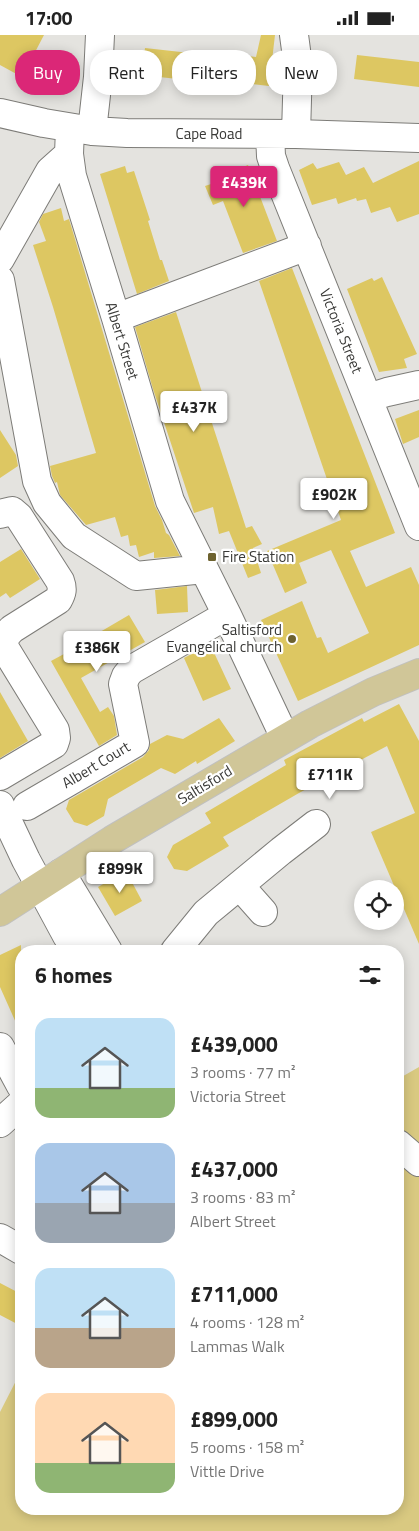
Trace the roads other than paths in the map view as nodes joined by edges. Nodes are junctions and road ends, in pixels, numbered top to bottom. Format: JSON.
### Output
{"nodes":[{"id":1,"x":100,"y":35,"type":"edge"},
{"id":2,"x":294,"y":35,"type":"edge"},
{"id":3,"x":0,"y":113,"type":"edge"},
{"id":4,"x":270,"y":134,"type":"junction"},
{"id":5,"x":296,"y":134,"type":"junction"},
{"id":6,"x":77,"y":138,"type":"junction"},
{"id":7,"x":419,"y":138,"type":"edge"},
{"id":8,"x":307,"y":246,"type":"junction"},
{"id":9,"x":0,"y":259,"type":"edge"},
{"id":10,"x":0,"y":280,"type":"edge"},
{"id":11,"x":116,"y":318,"type":"junction"},
{"id":12,"x":419,"y":385,"type":"edge"},
{"id":13,"x":368,"y":398,"type":"junction"},
{"id":14,"x":0,"y":514,"type":"edge"},
{"id":15,"x":419,"y":526,"type":"edge"},
{"id":16,"x":204,"y":569,"type":"junction"},
{"id":17,"x":227,"y":615,"type":"junction"},
{"id":18,"x":419,"y":673,"type":"edge"},
{"id":19,"x":285,"y":738,"type":"junction"},
{"id":20,"x":0,"y":776,"type":"edge"},
{"id":21,"x":0,"y":805,"type":"edge"},
{"id":22,"x":27,"y":806,"type":"dead end"},
{"id":23,"x":316,"y":824,"type":"dead end"},
{"id":24,"x":51,"y":880,"type":"junction"},
{"id":25,"x":240,"y":886,"type":"junction"},
{"id":26,"x":0,"y":912,"type":"edge"},
{"id":27,"x":263,"y":912,"type":"dead end"},
{"id":28,"x":73,"y":945,"type":"edge"},
{"id":29,"x":103,"y":945,"type":"edge"},
{"id":30,"x":180,"y":945,"type":"edge"},
{"id":31,"x":0,"y":1047,"type":"edge"},
{"id":32,"x":15,"y":1075,"type":"edge"},
{"id":33,"x":15,"y":1109,"type":"edge"},
{"id":34,"x":0,"y":1123,"type":"edge"},
{"id":35,"x":404,"y":1149,"type":"edge"},
{"id":36,"x":419,"y":1162,"type":"edge"},
{"id":37,"x":0,"y":1238,"type":"edge"},
{"id":38,"x":15,"y":1247,"type":"edge"}],
"edges":[{"from":1,"to":6,"type":"street","name":"Albert Street"},
{"from":2,"to":5,"type":"street"},
{"from":3,"to":6,"type":"street","name":"Cape Road"},
{"from":4,"to":5,"type":"street","name":"Cape Road"},
{"from":4,"to":6,"type":"street","name":"Cape Road"},
{"from":4,"to":8,"type":"street","name":"Victoria Street"},
{"from":5,"to":7,"type":"street","name":"Cape Road"},
{"from":6,"to":9,"type":"street"},
{"from":6,"to":11,"type":"street","name":"Albert Street"},
{"from":8,"to":11,"type":"street"},
{"from":8,"to":13,"type":"street","name":"Victoria Street"},
{"from":10,"to":16,"type":"street"},
{"from":11,"to":16,"type":"street","name":"Albert Street"},
{"from":12,"to":13,"type":"street"},
{"from":13,"to":15,"type":"street","name":"Victoria Street"},
{"from":14,"to":20,"type":"street"},
{"from":16,"to":17,"type":"street","name":"Albert Street"},
{"from":17,"to":19,"type":"street","name":"Albert Street"},
{"from":17,"to":22,"type":"street","name":"Albert Court"},
{"from":18,"to":19,"type":"main road","name":"Saltisford"},
{"from":19,"to":24,"type":"main road","name":"Saltisford"},
{"from":21,"to":24,"type":"street"},
{"from":23,"to":25,"type":"street"},
{"from":24,"to":26,"type":"main road","name":"Saltisford"},
{"from":24,"to":28,"type":"street"},
{"from":24,"to":29,"type":"street"},
{"from":25,"to":27,"type":"street"},
{"from":25,"to":30,"type":"street"},
{"from":31,"to":32,"type":"street"},
{"from":33,"to":34,"type":"street"},
{"from":35,"to":36,"type":"street"},
{"from":37,"to":38,"type":"street"}]}
